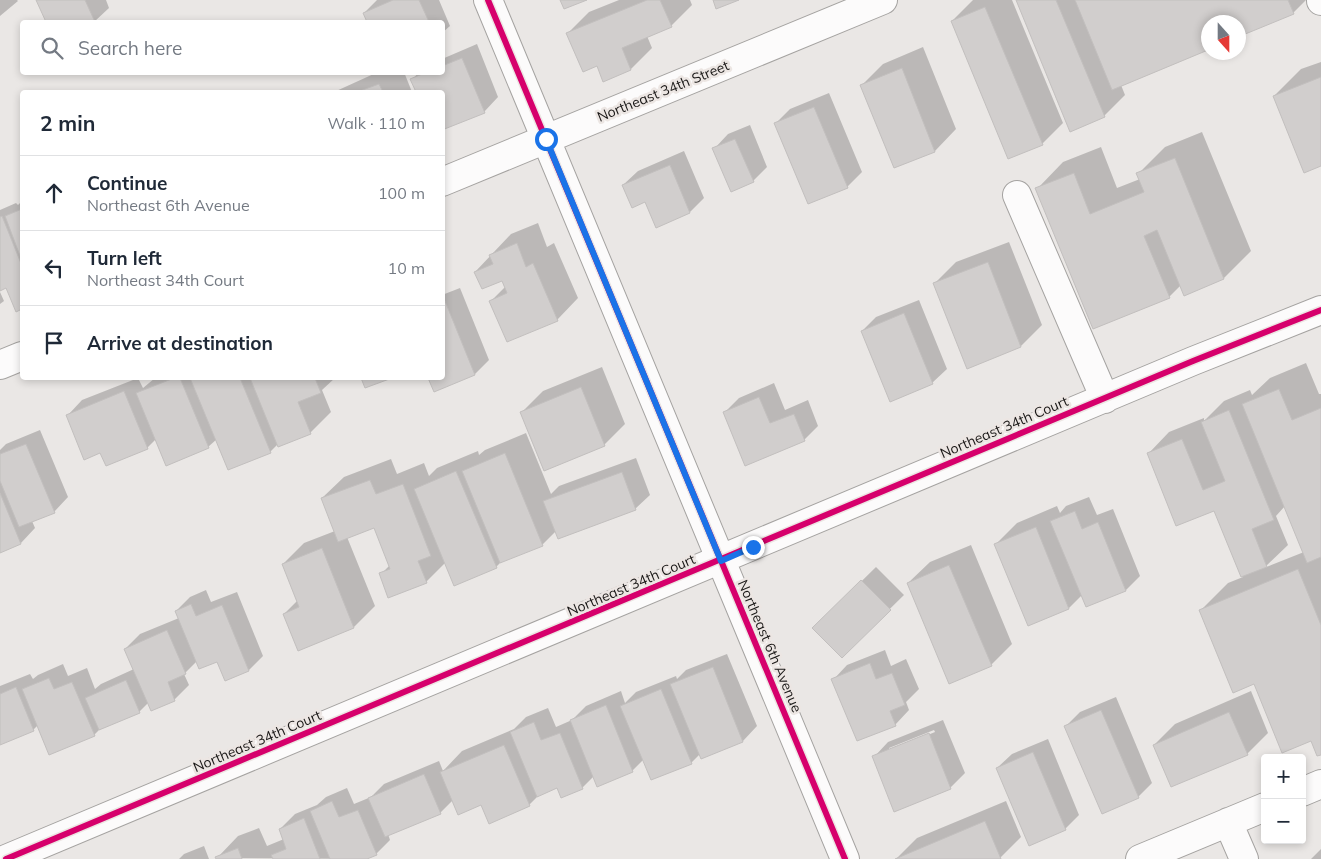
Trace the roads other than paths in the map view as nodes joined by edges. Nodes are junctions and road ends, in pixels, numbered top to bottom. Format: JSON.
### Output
{"nodes":[{"id":1,"x":488,"y":0,"type":"edge"},
{"id":2,"x":883,"y":0,"type":"edge"},
{"id":3,"x":546,"y":139,"type":"junction"},
{"id":4,"x":445,"y":181,"type":"edge"},
{"id":5,"x":1017,"y":195,"type":"dead end"},
{"id":6,"x":1321,"y":310,"type":"edge"},
{"id":7,"x":20,"y":357,"type":"edge"},
{"id":8,"x":0,"y":365,"type":"edge"},
{"id":9,"x":1104,"y":399,"type":"junction"},
{"id":10,"x":721,"y":561,"type":"junction"},
{"id":11,"x":1321,"y":784,"type":"edge"},
{"id":12,"x":1306,"y":790,"type":"edge"},
{"id":13,"x":1261,"y":809,"type":"edge"},
{"id":14,"x":1228,"y":822,"type":"junction"},
{"id":15,"x":6,"y":859,"type":"edge"},
{"id":16,"x":845,"y":859,"type":"edge"},
{"id":17,"x":1140,"y":859,"type":"edge"},
{"id":18,"x":1244,"y":859,"type":"edge"}],
"edges":[{"from":1,"to":3,"type":"street","name":"Northeast 6th Avenue"},
{"from":2,"to":3,"type":"street","name":"Northeast 34th Street"},
{"from":3,"to":4,"type":"street","name":"Northeast 34th Street"},
{"from":3,"to":10,"type":"street","name":"Northeast 6th Avenue"},
{"from":5,"to":9,"type":"street"},
{"from":6,"to":9,"type":"street","name":"Northeast 34th Court"},
{"from":7,"to":8,"type":"street"},
{"from":9,"to":10,"type":"street","name":"Northeast 34th Court"},
{"from":10,"to":15,"type":"street","name":"Northeast 34th Court"},
{"from":10,"to":16,"type":"street","name":"Northeast 6th Avenue"},
{"from":11,"to":12,"type":"street"},
{"from":13,"to":14,"type":"street"},
{"from":14,"to":17,"type":"street"},
{"from":14,"to":18,"type":"street"}]}
